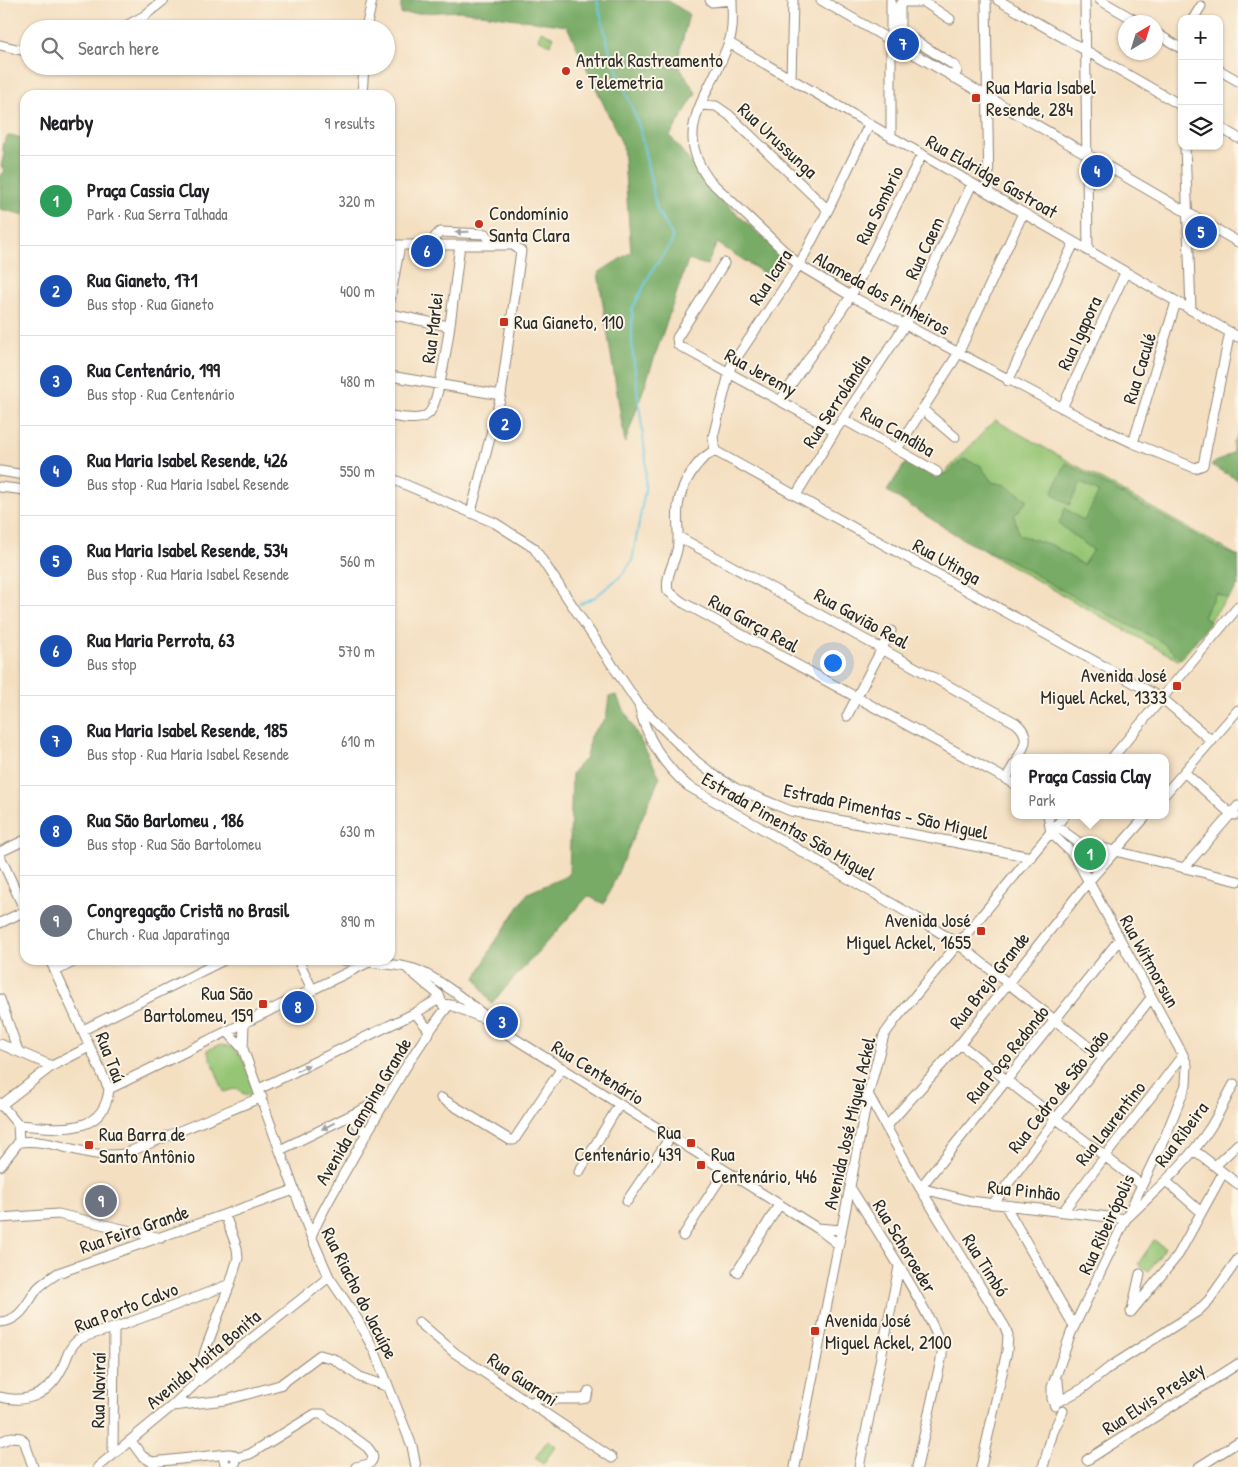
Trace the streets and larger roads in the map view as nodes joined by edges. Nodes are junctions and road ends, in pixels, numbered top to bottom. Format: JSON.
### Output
{"nodes":[{"id":1,"x":154,"y":0,"type":"edge"},
{"id":2,"x":164,"y":0,"type":"edge"},
{"id":3,"x":372,"y":0,"type":"edge"},
{"id":4,"x":710,"y":0,"type":"edge"},
{"id":5,"x":732,"y":0,"type":"edge"},
{"id":6,"x":792,"y":0,"type":"edge"},
{"id":7,"x":821,"y":0,"type":"edge"},
{"id":8,"x":891,"y":0,"type":"edge"},
{"id":9,"x":986,"y":0,"type":"edge"},
{"id":10,"x":998,"y":0,"type":"edge"},
{"id":11,"x":1084,"y":0,"type":"edge"},
{"id":12,"x":1100,"y":0,"type":"edge"},
{"id":13,"x":1201,"y":6,"type":"dead end"},
{"id":14,"x":1126,"y":15,"type":"edge"},
{"id":15,"x":1195,"y":15,"type":"edge"},
{"id":16,"x":144,"y":16,"type":"junction"},
{"id":17,"x":950,"y":19,"type":"dead end"},
{"id":18,"x":137,"y":20,"type":"edge"},
{"id":19,"x":368,"y":20,"type":"edge"},
{"id":20,"x":1163,"y":37,"type":"edge"},
{"id":21,"x":892,"y":43,"type":"junction"},
{"id":22,"x":729,"y":44,"type":"junction"},
{"id":23,"x":0,"y":46,"type":"edge"},
{"id":24,"x":1178,"y":46,"type":"edge"},
{"id":25,"x":20,"y":50,"type":"edge"},
{"id":26,"x":1086,"y":50,"type":"junction"},
{"id":27,"x":1223,"y":72,"type":"edge"},
{"id":28,"x":363,"y":75,"type":"edge"},
{"id":29,"x":954,"y":78,"type":"junction"},
{"id":30,"x":791,"y":79,"type":"junction"},
{"id":31,"x":1238,"y":80,"type":"edge"},
{"id":32,"x":362,"y":90,"type":"edge"},
{"id":33,"x":989,"y":98,"type":"junction"},
{"id":34,"x":700,"y":105,"type":"junction"},
{"id":35,"x":1180,"y":105,"type":"edge"},
{"id":36,"x":869,"y":124,"type":"junction"},
{"id":37,"x":1223,"y":130,"type":"edge"},
{"id":38,"x":891,"y":137,"type":"junction"},
{"id":39,"x":1238,"y":138,"type":"edge"},
{"id":40,"x":1185,"y":150,"type":"edge"},
{"id":41,"x":922,"y":154,"type":"junction"},
{"id":42,"x":1087,"y":154,"type":"junction"},
{"id":43,"x":972,"y":184,"type":"junction"},
{"id":44,"x":990,"y":194,"type":"junction"},
{"id":45,"x":828,"y":210,"type":"junction"},
{"id":46,"x":1023,"y":213,"type":"junction"},
{"id":47,"x":1187,"y":214,"type":"junction"},
{"id":48,"x":1238,"y":242,"type":"edge"},
{"id":49,"x":1074,"y":243,"type":"junction"},
{"id":50,"x":400,"y":245,"type":"junction"},
{"id":51,"x":432,"y":245,"type":"junction"},
{"id":52,"x":460,"y":245,"type":"junction"},
{"id":53,"x":492,"y":245,"type":"junction"},
{"id":54,"x":395,"y":246,"type":"edge"},
{"id":55,"x":1088,"y":251,"type":"junction"},
{"id":56,"x":724,"y":263,"type":"dead end"},
{"id":57,"x":798,"y":265,"type":"junction"},
{"id":58,"x":395,"y":272,"type":"edge"},
{"id":59,"x":1125,"y":273,"type":"junction"},
{"id":60,"x":851,"y":296,"type":"junction"},
{"id":61,"x":1176,"y":302,"type":"junction"},
{"id":62,"x":1191,"y":310,"type":"junction"},
{"id":63,"x":395,"y":315,"type":"edge"},
{"id":64,"x":448,"y":326,"type":"junction"},
{"id":65,"x":905,"y":326,"type":"junction"},
{"id":66,"x":1234,"y":335,"type":"edge"},
{"id":67,"x":958,"y":354,"type":"junction"},
{"id":68,"x":728,"y":372,"type":"junction"},
{"id":69,"x":395,"y":377,"type":"edge"},
{"id":70,"x":1008,"y":381,"type":"junction"},
{"id":71,"x":441,"y":386,"type":"junction"},
{"id":72,"x":501,"y":395,"type":"junction"},
{"id":73,"x":780,"y":401,"type":"junction"},
{"id":74,"x":1062,"y":408,"type":"junction"},
{"id":75,"x":922,"y":409,"type":"junction"},
{"id":76,"x":395,"y":416,"type":"edge"},
{"id":77,"x":843,"y":419,"type":"junction"},
{"id":78,"x":835,"y":431,"type":"junction"},
{"id":79,"x":955,"y":437,"type":"dead end"},
{"id":80,"x":1132,"y":443,"type":"junction"},
{"id":81,"x":897,"y":449,"type":"junction"},
{"id":82,"x":715,"y":451,"type":"junction"},
{"id":83,"x":0,"y":471,"type":"edge"},
{"id":84,"x":937,"y":472,"type":"dead end"},
{"id":85,"x":20,"y":474,"type":"edge"},
{"id":86,"x":395,"y":480,"type":"edge"},
{"id":87,"x":0,"y":486,"type":"edge"},
{"id":88,"x":20,"y":489,"type":"edge"},
{"id":89,"x":796,"y":496,"type":"junction"},
{"id":90,"x":471,"y":512,"type":"junction"},
{"id":91,"x":679,"y":537,"type":"junction"},
{"id":92,"x":1238,"y":598,"type":"edge"},
{"id":93,"x":1238,"y":607,"type":"edge"},
{"id":94,"x":891,"y":631,"type":"dead end"},
{"id":95,"x":883,"y":648,"type":"junction"},
{"id":96,"x":856,"y":697,"type":"junction"},
{"id":97,"x":1160,"y":698,"type":"junction"},
{"id":98,"x":639,"y":705,"type":"junction"},
{"id":99,"x":1238,"y":710,"type":"edge"},
{"id":100,"x":847,"y":716,"type":"dead end"},
{"id":101,"x":1212,"y":741,"type":"junction"},
{"id":102,"x":1020,"y":754,"type":"edge"},
{"id":103,"x":1115,"y":754,"type":"edge"},
{"id":104,"x":1011,"y":770,"type":"edge"},
{"id":105,"x":1184,"y":772,"type":"junction"},
{"id":106,"x":1006,"y":779,"type":"junction"},
{"id":107,"x":1011,"y":782,"type":"edge"},
{"id":108,"x":1169,"y":789,"type":"edge"},
{"id":109,"x":1238,"y":806,"type":"edge"},
{"id":110,"x":1235,"y":815,"type":"edge"},
{"id":111,"x":1050,"y":819,"type":"edge"},
{"id":112,"x":1062,"y":819,"type":"edge"},
{"id":113,"x":1144,"y":819,"type":"edge"},
{"id":114,"x":1054,"y":829,"type":"junction"},
{"id":115,"x":1074,"y":840,"type":"junction"},
{"id":116,"x":20,"y":842,"type":"edge"},
{"id":117,"x":1067,"y":848,"type":"junction"},
{"id":118,"x":0,"y":852,"type":"edge"},
{"id":119,"x":1116,"y":852,"type":"junction"},
{"id":120,"x":1002,"y":853,"type":"junction"},
{"id":121,"x":0,"y":856,"type":"edge"},
{"id":122,"x":1031,"y":857,"type":"junction"},
{"id":123,"x":1024,"y":865,"type":"junction"},
{"id":124,"x":1184,"y":868,"type":"junction"},
{"id":125,"x":1238,"y":881,"type":"edge"},
{"id":126,"x":1088,"y":882,"type":"junction"},
{"id":127,"x":20,"y":900,"type":"edge"},
{"id":128,"x":20,"y":913,"type":"edge"},
{"id":129,"x":0,"y":923,"type":"edge"},
{"id":130,"x":1119,"y":940,"type":"junction"},
{"id":131,"x":958,"y":944,"type":"junction"},
{"id":132,"x":53,"y":965,"type":"edge"},
{"id":133,"x":66,"y":965,"type":"edge"},
{"id":134,"x":214,"y":965,"type":"edge"},
{"id":135,"x":300,"y":965,"type":"edge"},
{"id":136,"x":365,"y":965,"type":"edge"},
{"id":137,"x":380,"y":965,"type":"edge"},
{"id":138,"x":406,"y":967,"type":"junction"},
{"id":139,"x":56,"y":970,"type":"junction"},
{"id":140,"x":1009,"y":982,"type":"junction"},
{"id":141,"x":313,"y":991,"type":"junction"},
{"id":142,"x":452,"y":992,"type":"junction"},
{"id":143,"x":439,"y":997,"type":"junction"},
{"id":144,"x":1151,"y":998,"type":"junction"},
{"id":145,"x":0,"y":999,"type":"edge"},
{"id":146,"x":450,"y":1006,"type":"junction"},
{"id":147,"x":415,"y":1014,"type":"junction"},
{"id":148,"x":1056,"y":1020,"type":"junction"},
{"id":149,"x":490,"y":1021,"type":"junction"},
{"id":150,"x":244,"y":1024,"type":"junction"},
{"id":151,"x":83,"y":1030,"type":"junction"},
{"id":152,"x":429,"y":1030,"type":"junction"},
{"id":153,"x":228,"y":1032,"type":"junction"},
{"id":154,"x":0,"y":1044,"type":"edge"},
{"id":155,"x":960,"y":1044,"type":"junction"},
{"id":156,"x":89,"y":1047,"type":"junction"},
{"id":157,"x":243,"y":1048,"type":"junction"},
{"id":158,"x":18,"y":1051,"type":"junction"},
{"id":159,"x":1183,"y":1055,"type":"junction"},
{"id":160,"x":1103,"y":1058,"type":"junction"},
{"id":161,"x":52,"y":1066,"type":"junction"},
{"id":162,"x":562,"y":1068,"type":"junction"},
{"id":163,"x":1008,"y":1080,"type":"junction"},
{"id":164,"x":1234,"y":1084,"type":"dead end"},
{"id":165,"x":108,"y":1089,"type":"junction"},
{"id":166,"x":261,"y":1093,"type":"junction"},
{"id":167,"x":868,"y":1095,"type":"junction"},
{"id":168,"x":388,"y":1097,"type":"junction"},
{"id":169,"x":441,"y":1098,"type":"dead end"},
{"id":170,"x":1,"y":1105,"type":"edge"},
{"id":171,"x":619,"y":1105,"type":"junction"},
{"id":172,"x":349,"y":1116,"type":"junction"},
{"id":173,"x":1057,"y":1117,"type":"junction"},
{"id":174,"x":18,"y":1125,"type":"junction"},
{"id":175,"x":886,"y":1127,"type":"junction"},
{"id":176,"x":367,"y":1134,"type":"junction"},
{"id":177,"x":670,"y":1136,"type":"junction"},
{"id":178,"x":18,"y":1142,"type":"junction"},
{"id":179,"x":1238,"y":1144,"type":"edge"},
{"id":180,"x":280,"y":1150,"type":"junction"},
{"id":181,"x":1194,"y":1150,"type":"junction"},
{"id":182,"x":1106,"y":1154,"type":"junction"},
{"id":183,"x":0,"y":1166,"type":"edge"},
{"id":184,"x":1215,"y":1166,"type":"junction"},
{"id":185,"x":725,"y":1171,"type":"junction"},
{"id":186,"x":579,"y":1172,"type":"dead end"},
{"id":187,"x":1223,"y":1173,"type":"junction"},
{"id":188,"x":1166,"y":1181,"type":"junction"},
{"id":189,"x":1238,"y":1184,"type":"edge"},
{"id":190,"x":1142,"y":1185,"type":"junction"},
{"id":191,"x":850,"y":1187,"type":"junction"},
{"id":192,"x":920,"y":1188,"type":"junction"},
{"id":193,"x":294,"y":1190,"type":"junction"},
{"id":194,"x":627,"y":1201,"type":"dead end"},
{"id":195,"x":993,"y":1204,"type":"junction"},
{"id":196,"x":780,"y":1205,"type":"junction"},
{"id":197,"x":1005,"y":1205,"type":"junction"},
{"id":198,"x":1064,"y":1210,"type":"junction"},
{"id":199,"x":1201,"y":1212,"type":"junction"},
{"id":200,"x":226,"y":1215,"type":"junction"},
{"id":201,"x":0,"y":1218,"type":"edge"},
{"id":202,"x":1126,"y":1218,"type":"junction"},
{"id":203,"x":817,"y":1228,"type":"junction"},
{"id":204,"x":841,"y":1230,"type":"junction"},
{"id":205,"x":311,"y":1236,"type":"junction"},
{"id":206,"x":683,"y":1236,"type":"dead end"},
{"id":207,"x":161,"y":1238,"type":"junction"},
{"id":208,"x":838,"y":1244,"type":"junction"},
{"id":209,"x":1238,"y":1259,"type":"edge"},
{"id":210,"x":899,"y":1267,"type":"junction"},
{"id":211,"x":737,"y":1272,"type":"dead end"},
{"id":212,"x":1140,"y":1274,"type":"dead end"},
{"id":213,"x":329,"y":1277,"type":"junction"},
{"id":214,"x":230,"y":1284,"type":"junction"},
{"id":215,"x":0,"y":1322,"type":"edge"},
{"id":216,"x":419,"y":1322,"type":"dead end"},
{"id":217,"x":1074,"y":1326,"type":"junction"},
{"id":218,"x":114,"y":1328,"type":"junction"},
{"id":219,"x":1238,"y":1364,"type":"edge"},
{"id":220,"x":197,"y":1382,"type":"junction"},
{"id":221,"x":386,"y":1386,"type":"junction"},
{"id":222,"x":589,"y":1391,"type":"dead end"},
{"id":223,"x":0,"y":1396,"type":"edge"},
{"id":224,"x":529,"y":1404,"type":"junction"},
{"id":225,"x":172,"y":1406,"type":"junction"},
{"id":226,"x":1060,"y":1406,"type":"junction"},
{"id":227,"x":131,"y":1441,"type":"junction"},
{"id":228,"x":0,"y":1442,"type":"edge"},
{"id":229,"x":1238,"y":1442,"type":"edge"},
{"id":230,"x":113,"y":1453,"type":"junction"},
{"id":231,"x":612,"y":1458,"type":"dead end"},
{"id":232,"x":1087,"y":1460,"type":"dead end"},
{"id":233,"x":231,"y":1463,"type":"edge"},
{"id":234,"x":33,"y":1467,"type":"edge"},
{"id":235,"x":98,"y":1467,"type":"edge"},
{"id":236,"x":356,"y":1467,"type":"edge"},
{"id":237,"x":416,"y":1467,"type":"edge"},
{"id":238,"x":795,"y":1467,"type":"edge"},
{"id":239,"x":859,"y":1467,"type":"edge"},
{"id":240,"x":917,"y":1467,"type":"edge"},
{"id":241,"x":981,"y":1467,"type":"edge"},
{"id":242,"x":1043,"y":1467,"type":"edge"},
{"id":243,"x":1199,"y":1467,"type":"edge"}],
"edges":[{"from":1,"to":16,"type":"street"},
{"from":2,"to":16,"type":"street"},
{"from":3,"to":19,"type":"street"},
{"from":4,"to":5,"type":"street"},
{"from":5,"to":22,"type":"street","name":"Alameda dos Pinheiros"},
{"from":6,"to":30,"type":"street"},
{"from":7,"to":21,"type":"street"},
{"from":8,"to":21,"type":"street"},
{"from":9,"to":33,"type":"street"},
{"from":10,"to":26,"type":"street"},
{"from":11,"to":26,"type":"street"},
{"from":12,"to":14,"type":"street"},
{"from":13,"to":15,"type":"street"},
{"from":16,"to":18,"type":"street"},
{"from":17,"to":29,"type":"street"},
{"from":20,"to":24,"type":"street"},
{"from":21,"to":29,"type":"street"},
{"from":21,"to":38,"type":"street"},
{"from":22,"to":30,"type":"street","name":"Rua Eldridge Gastroat"},
{"from":22,"to":34,"type":"street","name":"Alameda dos Pinheiros"},
{"from":23,"to":25,"type":"street"},
{"from":26,"to":35,"type":"street"},
{"from":26,"to":42,"type":"street"},
{"from":27,"to":31,"type":"street"},
{"from":28,"to":32,"type":"street"},
{"from":29,"to":33,"type":"street"},
{"from":30,"to":36,"type":"street","name":"Rua Eldridge Gastroat"},
{"from":33,"to":42,"type":"street"},
{"from":33,"to":44,"type":"street"},
{"from":34,"to":45,"type":"street","name":"Rua Urussunga"},
{"from":34,"to":57,"type":"street","name":"Alameda dos Pinheiros"},
{"from":36,"to":38,"type":"street","name":"Rua Eldridge Gastroat"},
{"from":36,"to":45,"type":"street","name":"Rua Icara"},
{"from":37,"to":39,"type":"street"},
{"from":38,"to":41,"type":"street","name":"Rua Eldridge Gastroat"},
{"from":40,"to":47,"type":"street"},
{"from":41,"to":43,"type":"street","name":"Rua Eldridge Gastroat"},
{"from":41,"to":60,"type":"street","name":"Rua Sombrio"},
{"from":42,"to":47,"type":"street"},
{"from":42,"to":55,"type":"street"},
{"from":43,"to":44,"type":"street","name":"Rua Eldridge Gastroat"},
{"from":43,"to":65,"type":"street","name":"Rua Caem"},
{"from":44,"to":46,"type":"street","name":"Rua Eldridge Gastroat"},
{"from":45,"to":57,"type":"street","name":"Rua Icara"},
{"from":46,"to":49,"type":"street","name":"Rua Eldridge Gastroat"},
{"from":46,"to":67,"type":"street"},
{"from":47,"to":48,"type":"street"},
{"from":47,"to":62,"type":"street"},
{"from":49,"to":55,"type":"street","name":"Rua Eldridge Gastroat"},
{"from":49,"to":70,"type":"street"},
{"from":50,"to":51,"type":"street"},
{"from":50,"to":54,"type":"street"},
{"from":50,"to":58,"type":"street"},
{"from":51,"to":52,"type":"street"},
{"from":53,"to":51,"type":"street","one_way":true},
{"from":52,"to":53,"type":"street"},
{"from":52,"to":64,"type":"street","name":"Rua Marlei"},
{"from":53,"to":72,"type":"street"},
{"from":55,"to":59,"type":"street","name":"Rua Eldridge Gastroat"},
{"from":56,"to":68,"type":"street","name":"Rua Jeremy"},
{"from":57,"to":60,"type":"street","name":"Alameda dos Pinheiros"},
{"from":57,"to":68,"type":"street","name":"Rua Icara"},
{"from":59,"to":61,"type":"street","name":"Rua Eldridge Gastroat"},
{"from":59,"to":74,"type":"street","name":"Rua Igapora"},
{"from":60,"to":65,"type":"street","name":"Alameda dos Pinheiros"},
{"from":60,"to":73,"type":"street","name":"Rua Sombrio"},
{"from":61,"to":62,"type":"street","name":"Rua Eldridge Gastroat"},
{"from":61,"to":80,"type":"street","name":"Rua Caculé"},
{"from":62,"to":66,"type":"street","name":"Rua Eldridge Gastroat"},
{"from":63,"to":64,"type":"street"},
{"from":64,"to":71,"type":"street","name":"Rua Marlei"},
{"from":65,"to":67,"type":"street","name":"Alameda dos Pinheiros"},
{"from":65,"to":77,"type":"street","name":"Rua Serrolândia"},
{"from":66,"to":80,"type":"street","name":"Alameda dos Pinheiros"},
{"from":67,"to":70,"type":"street","name":"Alameda dos Pinheiros"},
{"from":67,"to":75,"type":"street"},
{"from":68,"to":73,"type":"street","name":"Rua Jeremy"},
{"from":68,"to":82,"type":"street","name":"Rua Icara"},
{"from":69,"to":71,"type":"street"},
{"from":70,"to":74,"type":"street","name":"Alameda dos Pinheiros"},
{"from":71,"to":72,"type":"street"},
{"from":71,"to":76,"type":"street","name":"Rua Marlei"},
{"from":72,"to":90,"type":"street"},
{"from":73,"to":78,"type":"street","name":"Rua Jeremy"},
{"from":74,"to":80,"type":"street","name":"Alameda dos Pinheiros"},
{"from":75,"to":79,"type":"street"},
{"from":75,"to":81,"type":"street"},
{"from":77,"to":78,"type":"street","name":"Rua Serrolândia"},
{"from":77,"to":81,"type":"street","name":"Rua Candiba"},
{"from":78,"to":89,"type":"street","name":"Rua Serrolândia"},
{"from":81,"to":84,"type":"street","name":"Rua Candiba"},
{"from":82,"to":89,"type":"street","name":"Rua Utinga"},
{"from":82,"to":91,"type":"street","name":"Rua Garça Real"},
{"from":83,"to":85,"type":"street"},
{"from":86,"to":90,"type":"street"},
{"from":87,"to":88,"type":"street"},
{"from":89,"to":97,"type":"street","name":"Rua Utinga"},
{"from":90,"to":98,"type":"street","name":"Estrada Pimentas - São Miguel"},
{"from":91,"to":95,"type":"street","name":"Rua Gavião Real"},
{"from":91,"to":96,"type":"street","name":"Rua Garça Real"},
{"from":92,"to":97,"type":"street"},
{"from":93,"to":97,"type":"street"},
{"from":94,"to":95,"type":"street"},
{"from":95,"to":96,"type":"street"},
{"from":95,"to":102,"type":"street","name":"Rua Gavião Real"},
{"from":96,"to":100,"type":"street"},
{"from":96,"to":106,"type":"street","name":"Rua Garça Real"},
{"from":97,"to":101,"type":"street","name":"Rua Utinga"},
{"from":97,"to":103,"type":"street"},
{"from":98,"to":120,"type":"street","name":"Estrada Pimentas - São Miguel"},
{"from":98,"to":131,"type":"street","name":"Estrada Pimentas São Miguel"},
{"from":99,"to":101,"type":"street"},
{"from":101,"to":105,"type":"street"},
{"from":104,"to":106,"type":"street"},
{"from":105,"to":108,"type":"street"},
{"from":105,"to":110,"type":"street"},
{"from":106,"to":107,"type":"street","name":"Rua Garça Real"},
{"from":109,"to":110,"type":"street"},
{"from":110,"to":124,"type":"street"},
{"from":111,"to":114,"type":"street"},
{"from":112,"to":114,"type":"street","name":"Avenida José Miguel Ackel"},
{"from":113,"to":119,"type":"street","name":"Rua Brejo Grande"},
{"from":114,"to":115,"type":"street"},
{"from":114,"to":117,"type":"street","name":"Rua Witmorsun"},
{"from":114,"to":122,"type":"street","name":"Avenida José Miguel Ackel"},
{"from":115,"to":117,"type":"street"},
{"from":115,"to":119,"type":"street"},
{"from":116,"to":118,"type":"street"},
{"from":117,"to":126,"type":"street","name":"Rua Witmorsun"},
{"from":119,"to":124,"type":"street"},
{"from":119,"to":126,"type":"street","name":"Rua Brejo Grande"},
{"from":120,"to":122,"type":"street"},
{"from":120,"to":123,"type":"street"},
{"from":121,"to":127,"type":"street"},
{"from":122,"to":123,"type":"street","name":"Avenida José Miguel Ackel"},
{"from":123,"to":131,"type":"street","name":"Avenida José Miguel Ackel"},
{"from":124,"to":125,"type":"street"},
{"from":126,"to":130,"type":"street","name":"Rua Witmorsun"},
{"from":126,"to":140,"type":"street","name":"Rua Brejo Grande"},
{"from":128,"to":129,"type":"street"},
{"from":130,"to":144,"type":"street","name":"Rua Witmorsun"},
{"from":130,"to":148,"type":"street","name":"Rua Poço Redondo"},
{"from":131,"to":140,"type":"street","name":"Estrada Pimentas São Miguel"},
{"from":131,"to":167,"type":"street","name":"Avenida José Miguel Ackel"},
{"from":132,"to":139,"type":"street","name":"Rua Taú"},
{"from":133,"to":139,"type":"street"},
{"from":134,"to":151,"type":"street"},
{"from":135,"to":141,"type":"street"},
{"from":136,"to":141,"type":"street"},
{"from":137,"to":138,"type":"street","name":"Rua Centenário"},
{"from":138,"to":142,"type":"street","name":"Rua Centenário"},
{"from":138,"to":143,"type":"street","name":"Rua Centenário"},
{"from":139,"to":151,"type":"street","name":"Rua Taú"},
{"from":140,"to":148,"type":"street","name":"Estrada Pimentas São Miguel"},
{"from":140,"to":155,"type":"street","name":"Rua Brejo Grande"},
{"from":141,"to":150,"type":"street"},
{"from":142,"to":143,"type":"street"},
{"from":142,"to":146,"type":"street"},
{"from":142,"to":149,"type":"street","name":"Rua Centenário"},
{"from":143,"to":146,"type":"street","name":"Rua Centenário"},
{"from":143,"to":147,"type":"street"},
{"from":144,"to":159,"type":"street","name":"Rua Witmorsun"},
{"from":144,"to":160,"type":"street","name":"Rua Cedro de São João"},
{"from":145,"to":158,"type":"street"},
{"from":146,"to":149,"type":"street","name":"Rua Centenário"},
{"from":146,"to":152,"type":"street","name":"Avenida Campina Grande"},
{"from":147,"to":152,"type":"street"},
{"from":166,"to":147,"type":"street","one_way":true},
{"from":148,"to":160,"type":"street","name":"Estrada Pimentas São Miguel"},
{"from":148,"to":163,"type":"street","name":"Rua Poço Redondo"},
{"from":149,"to":162,"type":"street","name":"Rua Centenário"},
{"from":150,"to":153,"type":"street"},
{"from":150,"to":157,"type":"street","name":"Rua Riacho do Jacuípe"},
{"from":151,"to":156,"type":"street","name":"Rua Taú"},
{"from":152,"to":168,"type":"street","name":"Avenida Campina Grande"},
{"from":153,"to":157,"type":"street","name":"Rua Riacho do Jacuípe"},
{"from":153,"to":165,"type":"street"},
{"from":154,"to":158,"type":"street"},
{"from":155,"to":163,"type":"street"},
{"from":155,"to":175,"type":"street","name":"Rua Brejo Grande"},
{"from":156,"to":161,"type":"street"},
{"from":156,"to":165,"type":"street","name":"Rua Taú"},
{"from":157,"to":166,"type":"street","name":"Rua Riacho do Jacuípe"},
{"from":158,"to":161,"type":"street"},
{"from":159,"to":182,"type":"street","name":"Rua Laurentino"},
{"from":159,"to":190,"type":"street","name":"Rua Ribeirópolis"},
{"from":160,"to":173,"type":"street","name":"Rua Cedro de São João"},
{"from":161,"to":170,"type":"street"},
{"from":162,"to":169,"type":"street"},
{"from":162,"to":171,"type":"street","name":"Rua Centenário"},
{"from":163,"to":173,"type":"street"},
{"from":163,"to":192,"type":"street","name":"Rua Poço Redondo"},
{"from":164,"to":181,"type":"street","name":"Rua Ribeira"},
{"from":165,"to":174,"type":"street","name":"Rua Taú"},
{"from":166,"to":178,"type":"street"},
{"from":166,"to":180,"type":"street","name":"Rua Riacho do Jacuípe"},
{"from":167,"to":175,"type":"street","name":"Rua Timbó"},
{"from":167,"to":191,"type":"street","name":"Avenida José Miguel Ackel"},
{"from":168,"to":172,"type":"street"},
{"from":168,"to":176,"type":"street","name":"Avenida Campina Grande"},
{"from":170,"to":174,"type":"street"},
{"from":171,"to":177,"type":"street","name":"Rua Centenário"},
{"from":171,"to":186,"type":"street"},
{"from":172,"to":176,"type":"street"},
{"from":172,"to":180,"type":"street","one_way":true},
{"from":173,"to":182,"type":"street"},
{"from":173,"to":195,"type":"street","name":"Rua Cedro de São João"},
{"from":174,"to":178,"type":"street"},
{"from":175,"to":192,"type":"street","name":"Rua Timbó"},
{"from":176,"to":205,"type":"street","name":"Avenida Campina Grande"},
{"from":177,"to":185,"type":"street","name":"Rua Centenário"},
{"from":177,"to":194,"type":"street"},
{"from":178,"to":183,"type":"street"},
{"from":179,"to":184,"type":"street"},
{"from":180,"to":193,"type":"street","name":"Rua Riacho do Jacuípe"},
{"from":181,"to":184,"type":"street"},
{"from":181,"to":188,"type":"street","name":"Rua Ribeira"},
{"from":182,"to":190,"type":"street"},
{"from":182,"to":198,"type":"street","name":"Rua Laurentino"},
{"from":184,"to":187,"type":"street"},
{"from":185,"to":196,"type":"street","name":"Rua Centenário"},
{"from":185,"to":206,"type":"street"},
{"from":187,"to":189,"type":"street"},
{"from":187,"to":199,"type":"street"},
{"from":188,"to":199,"type":"street"},
{"from":188,"to":202,"type":"street","name":"Rua Ribeira"},
{"from":190,"to":202,"type":"street","name":"Rua Ribeirópolis"},
{"from":191,"to":204,"type":"street","name":"Avenida José Miguel Ackel"},
{"from":191,"to":210,"type":"street","name":"Rua Schoroeder"},
{"from":192,"to":195,"type":"street","name":"Rua Pinhão"},
{"from":192,"to":241,"type":"street","name":"Rua Timbó"},
{"from":193,"to":200,"type":"street","name":"Rua Feira Grande"},
{"from":193,"to":205,"type":"street","name":"Rua Riacho do Jacuípe"},
{"from":195,"to":197,"type":"street","name":"Rua Pinhão"},
{"from":196,"to":203,"type":"street","name":"Rua Centenário"},
{"from":196,"to":211,"type":"street"},
{"from":197,"to":198,"type":"street","name":"Rua Pinhão"},
{"from":197,"to":217,"type":"street"},
{"from":198,"to":202,"type":"street","name":"Rua Pinhão"},
{"from":199,"to":212,"type":"street"},
{"from":200,"to":207,"type":"street","name":"Rua Feira Grande"},
{"from":200,"to":214,"type":"street"},
{"from":201,"to":207,"type":"street"},
{"from":202,"to":217,"type":"street","name":"Rua Ribeirópolis"},
{"from":203,"to":204,"type":"street","name":"Rua Centenário"},
{"from":203,"to":208,"type":"street","name":"Rua Centenário"},
{"from":204,"to":208,"type":"street","name":"Avenida José Miguel Ackel"},
{"from":205,"to":213,"type":"street","name":"Rua Riacho do Jacuípe"},
{"from":207,"to":215,"type":"street","name":"Rua Feira Grande"},
{"from":208,"to":238,"type":"street","name":"Avenida José Miguel Ackel"},
{"from":209,"to":226,"type":"street"},
{"from":210,"to":239,"type":"street"},
{"from":210,"to":240,"type":"street","name":"Rua Schoroeder"},
{"from":213,"to":220,"type":"street","name":"Avenida Moita Bonita"},
{"from":213,"to":221,"type":"street","name":"Rua Riacho do Jacuípe"},
{"from":214,"to":218,"type":"street","name":"Rua Porto Calvo"},
{"from":214,"to":220,"type":"street"},
{"from":216,"to":224,"type":"street","name":"Rua Guarani"},
{"from":217,"to":226,"type":"street","name":"Rua Ribeirópolis"},
{"from":218,"to":223,"type":"street","name":"Rua Porto Calvo"},
{"from":218,"to":230,"type":"street","name":"Rua Naviraí"},
{"from":219,"to":232,"type":"street","name":"Rua Elvis Presley"},
{"from":220,"to":225,"type":"street","name":"Avenida Moita Bonita"},
{"from":221,"to":225,"type":"street"},
{"from":221,"to":237,"type":"street","name":"Rua Riacho do Jacuípe"},
{"from":222,"to":224,"type":"street"},
{"from":224,"to":231,"type":"street","name":"Rua Guarani"},
{"from":225,"to":227,"type":"street","name":"Avenida Moita Bonita"},
{"from":226,"to":242,"type":"street"},
{"from":227,"to":230,"type":"street","name":"Avenida Moita Bonita"},
{"from":227,"to":233,"type":"street"},
{"from":228,"to":234,"type":"street"},
{"from":229,"to":243,"type":"street"},
{"from":230,"to":235,"type":"street","name":"Avenida Moita Bonita"},
{"from":233,"to":236,"type":"street"}]}
